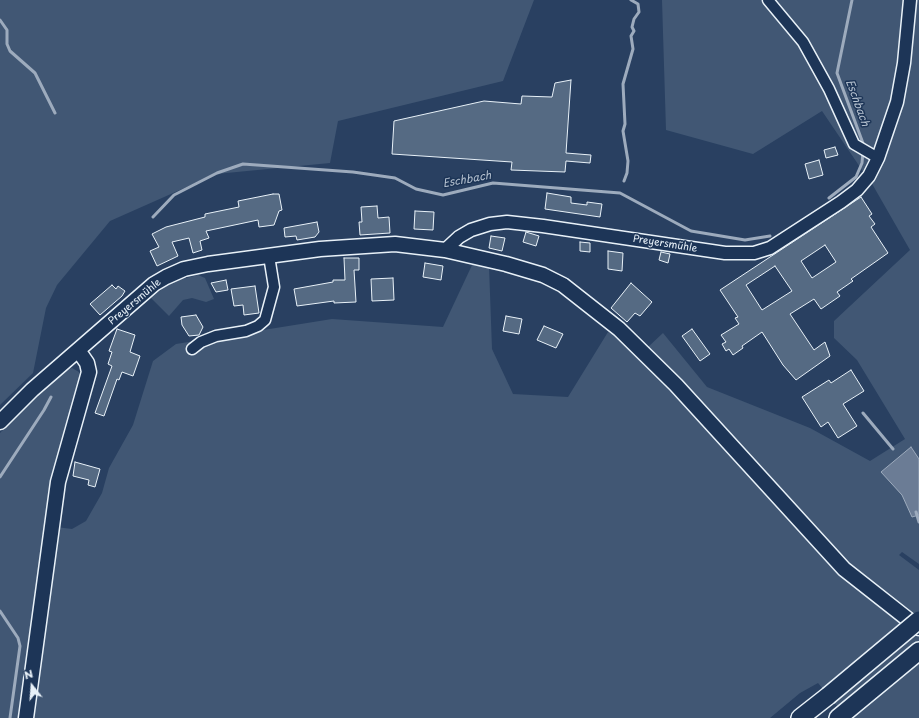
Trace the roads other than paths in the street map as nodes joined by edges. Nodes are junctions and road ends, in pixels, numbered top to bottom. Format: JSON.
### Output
{"nodes":[{"id":1,"x":768,"y":0,"type":"edge"},
{"id":2,"x":910,"y":0,"type":"edge"},
{"id":3,"x":874,"y":155,"type":"junction"},
{"id":4,"x":445,"y":250,"type":"junction"},
{"id":5,"x":269,"y":256,"type":"junction"},
{"id":6,"x":192,"y":349,"type":"dead end"},
{"id":7,"x":78,"y":350,"type":"junction"},
{"id":8,"x":0,"y":422,"type":"edge"},
{"id":9,"x":919,"y":620,"type":"edge"},
{"id":10,"x":919,"y":628,"type":"edge"},
{"id":11,"x":919,"y":650,"type":"edge"},
{"id":12,"x":840,"y":716,"type":"edge"},
{"id":13,"x":26,"y":718,"type":"edge"},
{"id":14,"x":800,"y":718,"type":"edge"}],
"edges":[{"from":1,"to":3,"type":"street"},
{"from":2,"to":3,"type":"street","name":"Preyersmühle"},
{"from":3,"to":4,"type":"street","name":"Preyersmühle"},
{"from":4,"to":5,"type":"main road","name":"Preyersmühle"},
{"from":4,"to":10,"type":"main road","name":"Preyersmühle"},
{"from":5,"to":6,"type":"street"},
{"from":5,"to":7,"type":"main road","name":"Preyersmühle"},
{"from":7,"to":8,"type":"main road","name":"Preyersmühle"},
{"from":7,"to":13,"type":"main road"},
{"from":9,"to":14,"type":"highway","bridge":true},
{"from":11,"to":12,"type":"highway"}]}
